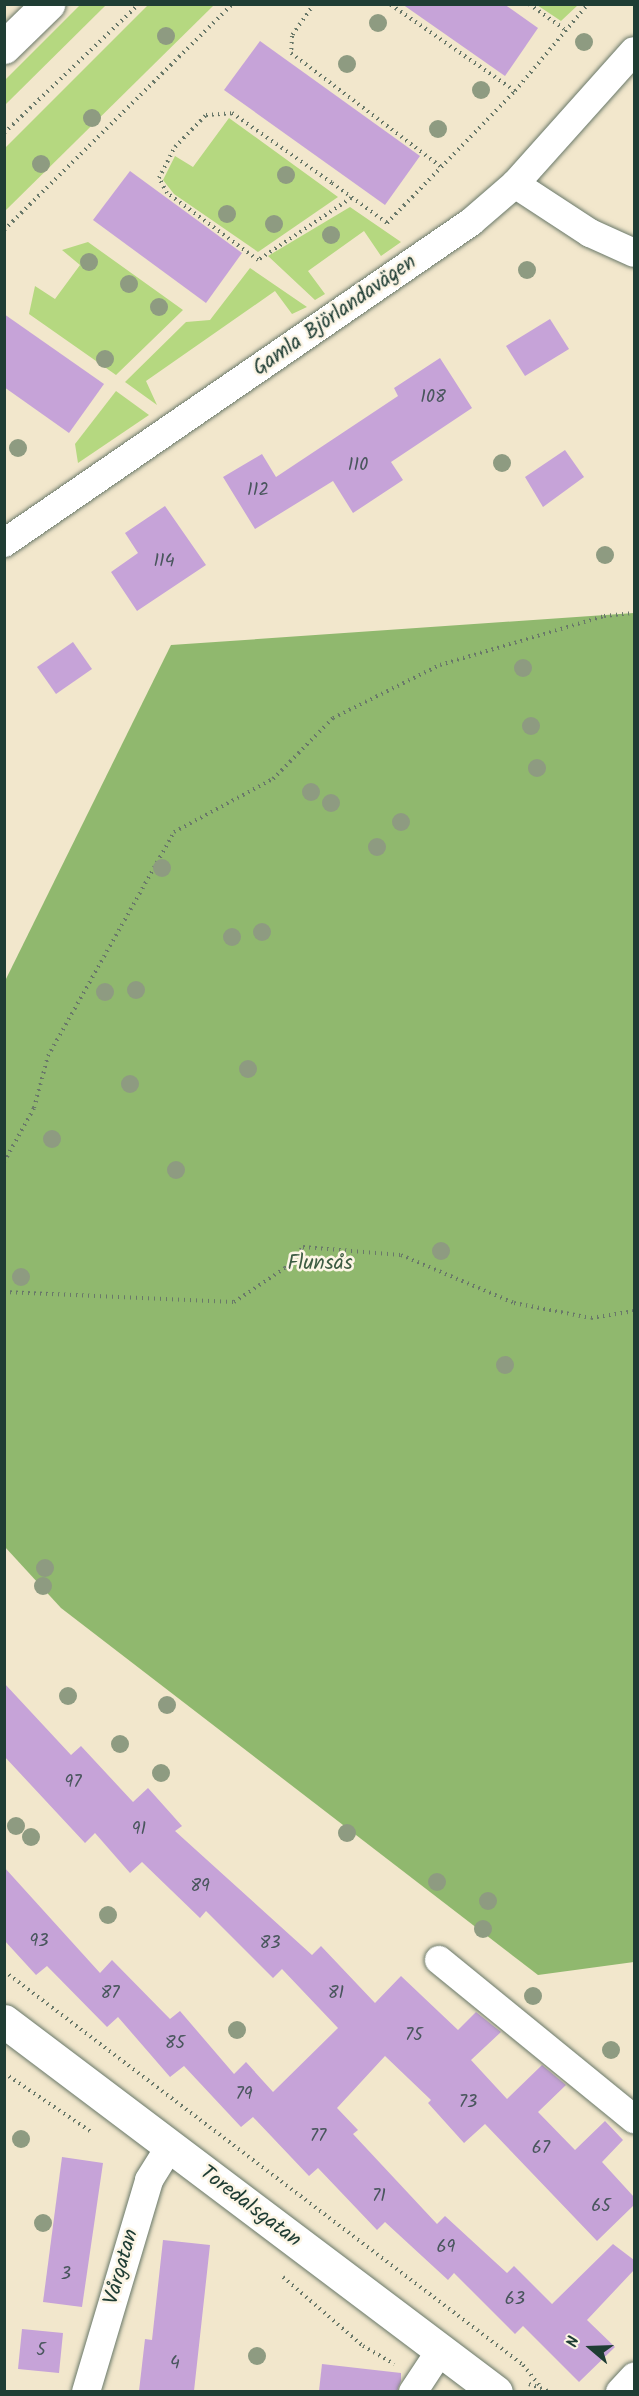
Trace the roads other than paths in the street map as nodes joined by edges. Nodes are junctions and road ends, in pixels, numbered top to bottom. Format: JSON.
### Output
{"nodes":[{"id":1,"x":48,"y":4,"type":"edge"},
{"id":2,"x":4,"y":47,"type":"edge"},
{"id":3,"x":634,"y":51,"type":"edge"},
{"id":4,"x":515,"y":184,"type":"junction"},
{"id":5,"x":634,"y":253,"type":"edge"},
{"id":6,"x":4,"y":543,"type":"edge"},
{"id":7,"x":439,"y":1960,"type":"dead end"},
{"id":8,"x":4,"y":2021,"type":"edge"},
{"id":9,"x":634,"y":2120,"type":"edge"},
{"id":10,"x":170,"y":2147,"type":"junction"},
{"id":11,"x":440,"y":2351,"type":"junction"},
{"id":12,"x":634,"y":2377,"type":"edge"},
{"id":13,"x":86,"y":2391,"type":"edge"},
{"id":14,"x":413,"y":2391,"type":"edge"},
{"id":15,"x":496,"y":2391,"type":"edge"},
{"id":16,"x":620,"y":2391,"type":"edge"}],
"edges":[{"from":1,"to":2,"type":"street"},
{"from":3,"to":4,"type":"street","name":"Gamla Björlandavägen"},
{"from":4,"to":5,"type":"street"},
{"from":4,"to":6,"type":"street","name":"Gamla Björlandavägen"},
{"from":7,"to":9,"type":"street"},
{"from":8,"to":10,"type":"street","name":"Toredalsgatan"},
{"from":10,"to":11,"type":"street","name":"Toredalsgatan"},
{"from":10,"to":13,"type":"street","name":"Vårgatan"},
{"from":11,"to":14,"type":"street"},
{"from":11,"to":15,"type":"street","name":"Toredalsgatan"},
{"from":12,"to":16,"type":"street"}]}
